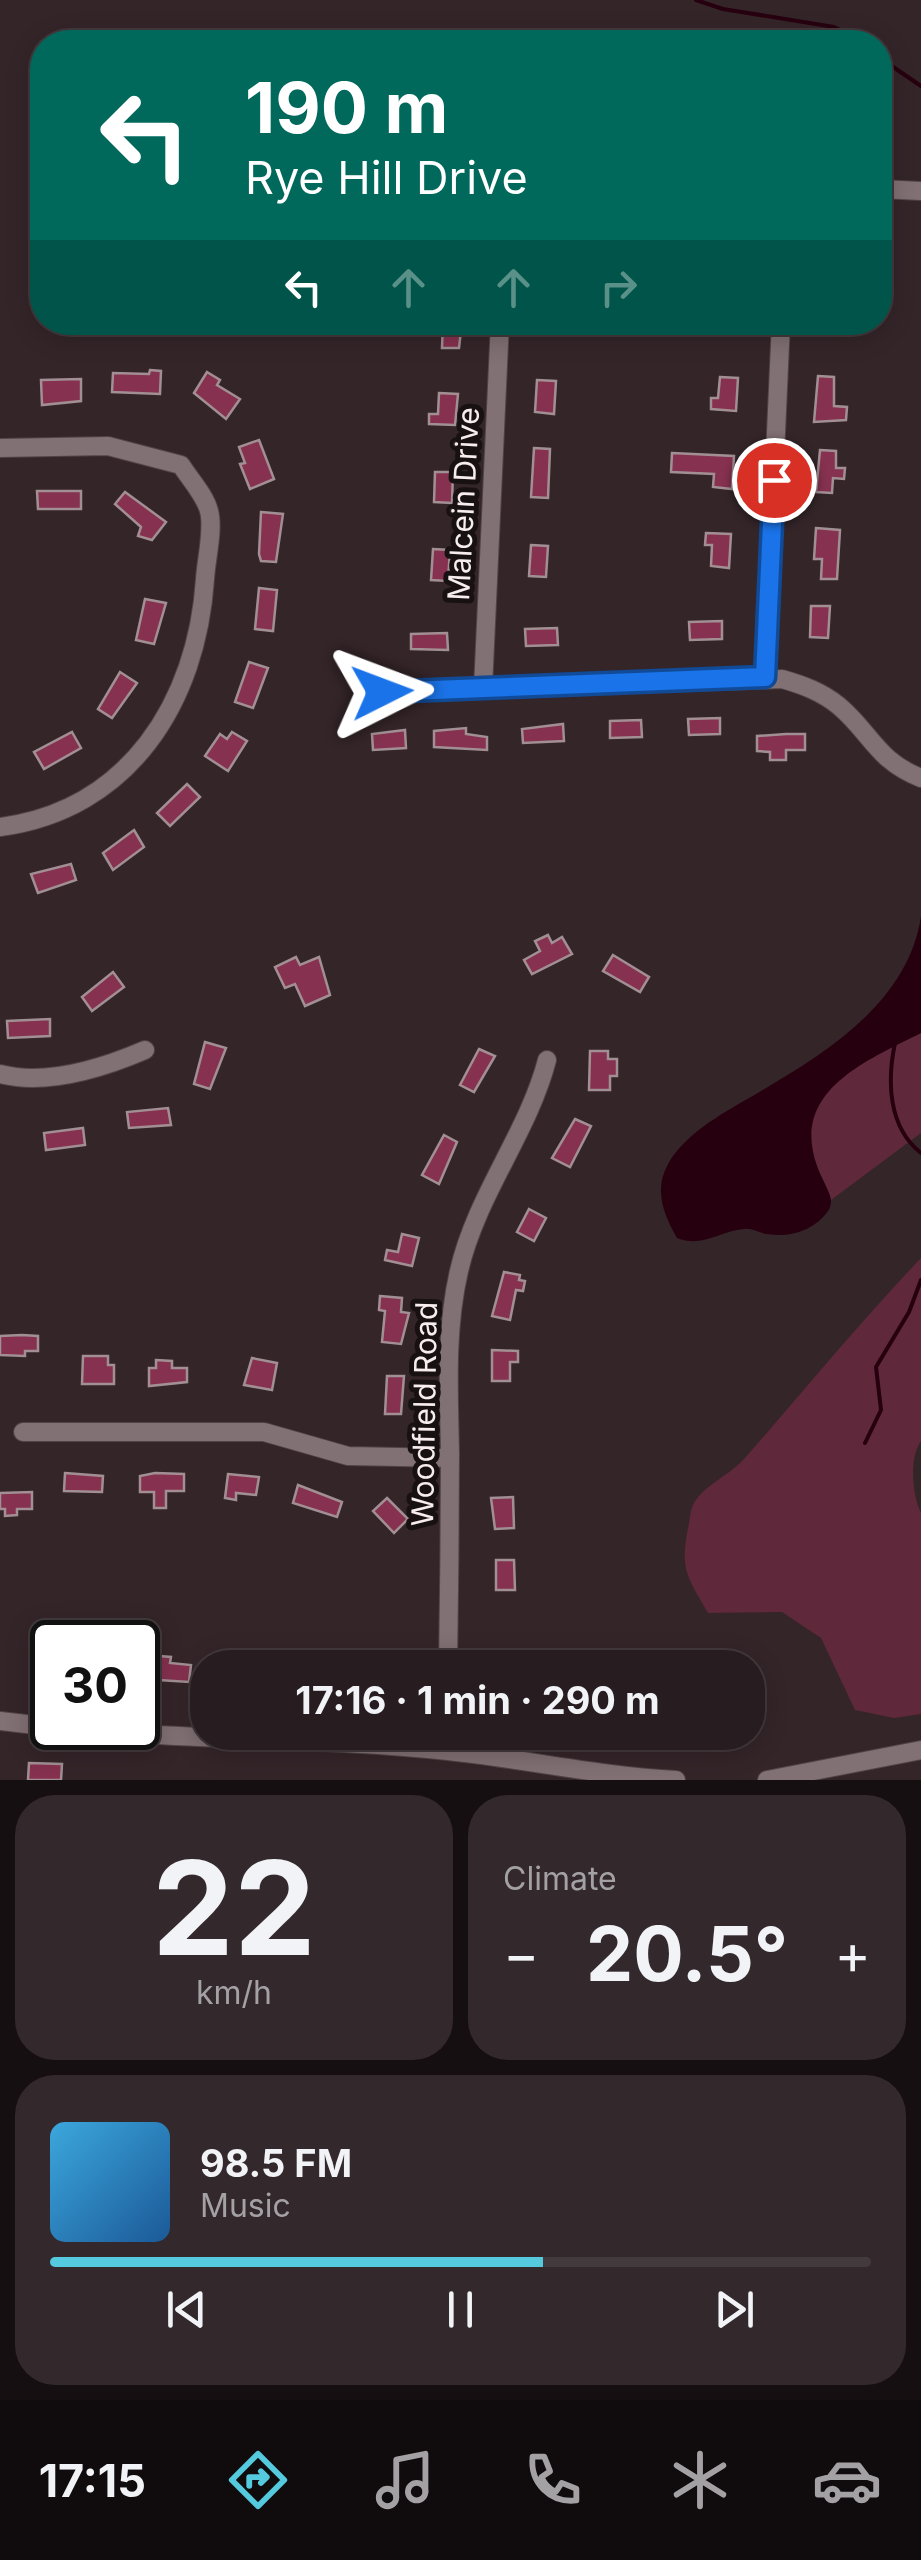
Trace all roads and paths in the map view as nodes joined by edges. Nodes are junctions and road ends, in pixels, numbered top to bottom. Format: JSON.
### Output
{"nodes":[{"id":1,"x":892,"y":190,"type":"edge"},
{"id":2,"x":921,"y":191,"type":"edge"},
{"id":3,"x":499,"y":335,"type":"edge"},
{"id":4,"x":779,"y":335,"type":"edge"},
{"id":5,"x":0,"y":448,"type":"edge"},
{"id":6,"x":765,"y":677,"type":"junction"},
{"id":7,"x":483,"y":688,"type":"junction"},
{"id":8,"x":382,"y":692,"type":"dead end"},
{"id":9,"x":921,"y":778,"type":"edge"},
{"id":10,"x":0,"y":827,"type":"edge"},
{"id":11,"x":145,"y":1050,"type":"dead end"},
{"id":12,"x":547,"y":1060,"type":"dead end"},
{"id":13,"x":0,"y":1074,"type":"edge"},
{"id":14,"x":23,"y":1432,"type":"dead end"},
{"id":15,"x":450,"y":1458,"type":"junction"},
{"id":16,"x":448,"y":1650,"type":"edge"},
{"id":17,"x":0,"y":1721,"type":"edge"},
{"id":18,"x":30,"y":1724,"type":"edge"},
{"id":19,"x":160,"y":1738,"type":"edge"},
{"id":20,"x":190,"y":1739,"type":"edge"},
{"id":21,"x":496,"y":1750,"type":"edge"},
{"id":22,"x":921,"y":1750,"type":"edge"},
{"id":23,"x":676,"y":1780,"type":"edge"},
{"id":24,"x":767,"y":1780,"type":"edge"}],
"edges":[{"from":1,"to":2,"type":"street"},
{"from":3,"to":7,"type":"street","name":"Malcein Drive"},
{"from":4,"to":6,"type":"street"},
{"from":5,"to":10,"type":"street"},
{"from":6,"to":7,"type":"street"},
{"from":6,"to":9,"type":"street"},
{"from":7,"to":8,"type":"street"},
{"from":11,"to":13,"type":"street"},
{"from":12,"to":15,"type":"street","name":"Woodfield Road"},
{"from":14,"to":15,"type":"street"},
{"from":15,"to":16,"type":"street","name":"Woodfield Road"},
{"from":17,"to":18,"type":"street"},
{"from":19,"to":20,"type":"street"},
{"from":21,"to":23,"type":"street"},
{"from":22,"to":24,"type":"street"}]}
